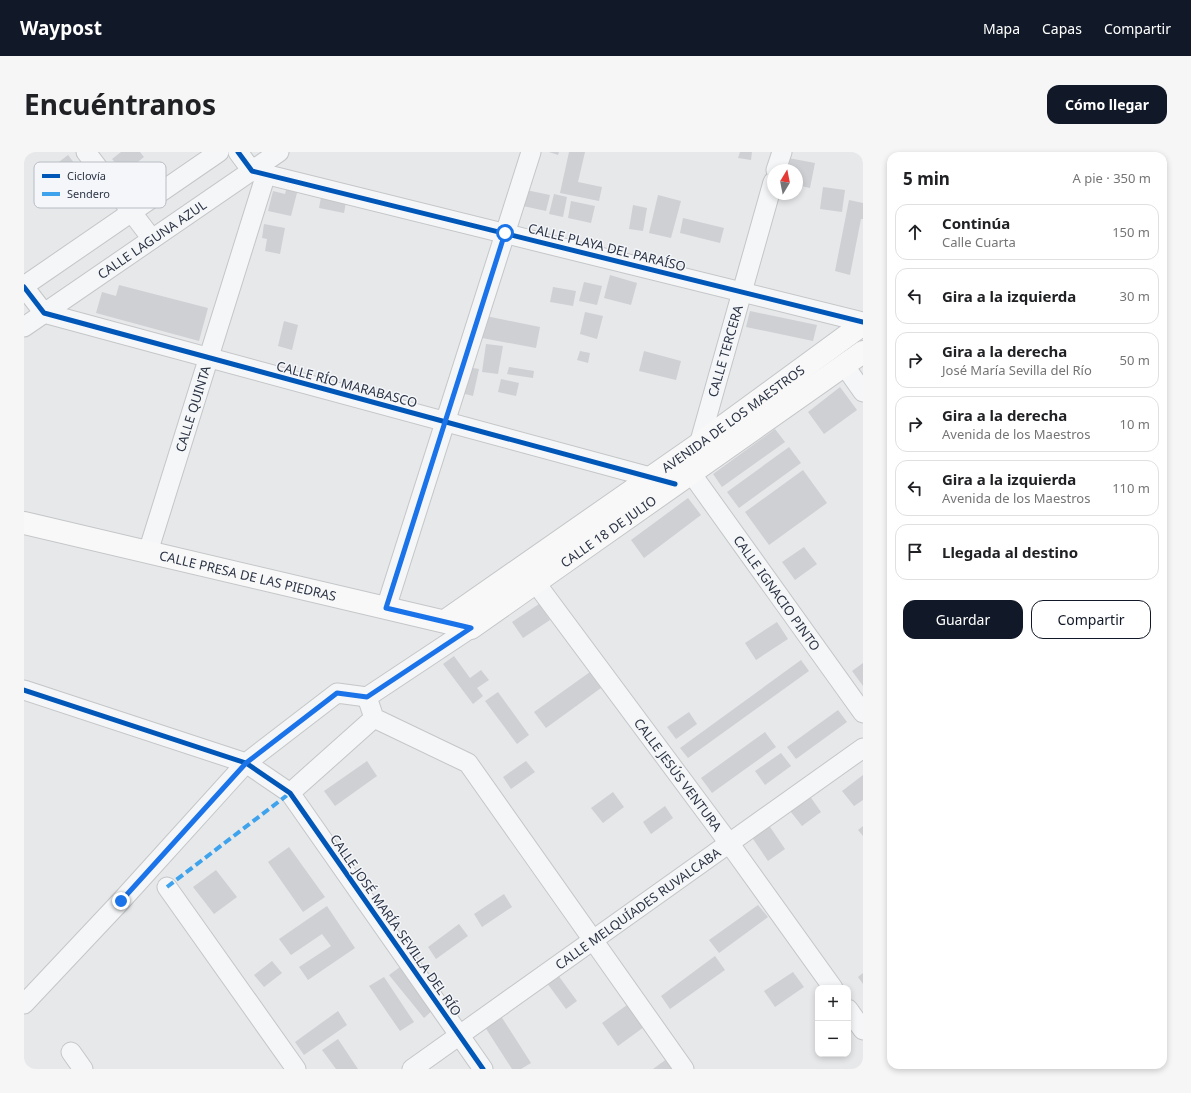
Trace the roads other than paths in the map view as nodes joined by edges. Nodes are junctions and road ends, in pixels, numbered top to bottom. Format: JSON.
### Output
{"nodes":[{"id":1,"x":86,"y":152,"type":"edge"},
{"id":2,"x":219,"y":152,"type":"edge"},
{"id":3,"x":238,"y":152,"type":"edge"},
{"id":4,"x":279,"y":152,"type":"edge"},
{"id":5,"x":531,"y":152,"type":"edge"},
{"id":6,"x":782,"y":152,"type":"edge"},
{"id":7,"x":94,"y":162,"type":"edge"},
{"id":8,"x":778,"y":164,"type":"edge"},
{"id":9,"x":259,"y":172,"type":"junction"},
{"id":10,"x":166,"y":189,"type":"edge"},
{"id":11,"x":768,"y":200,"type":"edge"},
{"id":12,"x":129,"y":208,"type":"edge"},
{"id":13,"x":138,"y":208,"type":"edge"},
{"id":14,"x":132,"y":212,"type":"junction"},
{"id":15,"x":505,"y":233,"type":"junction"},
{"id":16,"x":152,"y":239,"type":"junction"},
{"id":17,"x":24,"y":287,"type":"edge"},
{"id":18,"x":742,"y":292,"type":"junction"},
{"id":19,"x":44,"y":313,"type":"junction"},
{"id":20,"x":863,"y":323,"type":"edge"},
{"id":21,"x":24,"y":327,"type":"edge"},
{"id":22,"x":863,"y":352,"type":"edge"},
{"id":23,"x":209,"y":358,"type":"junction"},
{"id":24,"x":844,"y":366,"type":"junction"},
{"id":25,"x":863,"y":392,"type":"edge"},
{"id":26,"x":445,"y":422,"type":"junction"},
{"id":27,"x":699,"y":444,"type":"junction"},
{"id":28,"x":650,"y":477,"type":"junction"},
{"id":29,"x":683,"y":478,"type":"junction"},
{"id":30,"x":24,"y":524,"type":"edge"},
{"id":31,"x":148,"y":552,"type":"junction"},
{"id":32,"x":535,"y":582,"type":"junction"},
{"id":33,"x":386,"y":608,"type":"junction"},
{"id":34,"x":445,"y":621,"type":"junction"},
{"id":35,"x":471,"y":628,"type":"junction"},
{"id":36,"x":24,"y":690,"type":"edge"},
{"id":37,"x":367,"y":697,"type":"junction"},
{"id":38,"x":863,"y":713,"type":"edge"},
{"id":39,"x":374,"y":718,"type":"junction"},
{"id":40,"x":863,"y":748,"type":"edge"},
{"id":41,"x":246,"y":763,"type":"junction"},
{"id":42,"x":290,"y":793,"type":"junction"},
{"id":43,"x":729,"y":843,"type":"junction"},
{"id":44,"x":167,"y":887,"type":"dead end"},
{"id":45,"x":593,"y":940,"type":"junction"},
{"id":46,"x":831,"y":985,"type":"edge"},
{"id":47,"x":24,"y":1004,"type":"edge"},
{"id":48,"x":851,"y":1013,"type":"edge"},
{"id":49,"x":863,"y":1030,"type":"edge"},
{"id":50,"x":460,"y":1035,"type":"junction"},
{"id":51,"x":71,"y":1052,"type":"dead end"},
{"id":52,"x":83,"y":1069,"type":"edge"},
{"id":53,"x":296,"y":1069,"type":"edge"},
{"id":54,"x":412,"y":1069,"type":"edge"},
{"id":55,"x":484,"y":1069,"type":"edge"},
{"id":56,"x":684,"y":1069,"type":"edge"}],
"edges":[{"from":1,"to":7,"type":"street"},
{"from":2,"to":10,"type":"street"},
{"from":3,"to":9,"type":"street"},
{"from":4,"to":9,"type":"street","name":"CALLE LAGUNA AZUL"},
{"from":5,"to":15,"type":"street"},
{"from":6,"to":8,"type":"street"},
{"from":9,"to":15,"type":"street","name":"CALLE PLAYA DEL PARAÍSO"},
{"from":9,"to":16,"type":"street","name":"CALLE LAGUNA AZUL"},
{"from":9,"to":23,"type":"street","name":"CALLE QUINTA"},
{"from":11,"to":18,"type":"street","name":"CALLE TERCERA"},
{"from":12,"to":14,"type":"street"},
{"from":13,"to":14,"type":"street"},
{"from":14,"to":16,"type":"street"},
{"from":14,"to":17,"type":"street"},
{"from":15,"to":18,"type":"street","name":"CALLE PLAYA DEL PARAÍSO"},
{"from":15,"to":26,"type":"street"},
{"from":16,"to":19,"type":"street","name":"CALLE LAGUNA AZUL"},
{"from":17,"to":19,"type":"street"},
{"from":18,"to":20,"type":"street","name":"CALLE PLAYA DEL PARAÍSO"},
{"from":18,"to":27,"type":"street","name":"CALLE TERCERA"},
{"from":19,"to":21,"type":"street","name":"CALLE LAGUNA AZUL"},
{"from":19,"to":23,"type":"street","name":"CALLE RÍO MARABASCO"},
{"from":20,"to":27,"type":"street","name":"AVENIDA DE LOS MAESTROS"},
{"from":22,"to":24,"type":"street","name":"CALLE 18 DE JULIO"},
{"from":23,"to":26,"type":"street","name":"CALLE RÍO MARABASCO"},
{"from":23,"to":31,"type":"street","name":"CALLE QUINTA"},
{"from":24,"to":25,"type":"street"},
{"from":24,"to":29,"type":"street","name":"CALLE 18 DE JULIO"},
{"from":26,"to":28,"type":"street","name":"CALLE RÍO MARABASCO"},
{"from":26,"to":33,"type":"street"},
{"from":27,"to":28,"type":"street","name":"AVENIDA DE LOS MAESTROS"},
{"from":27,"to":29,"type":"street","name":"CALLE TERCERA"},
{"from":28,"to":29,"type":"street","name":"CALLE RÍO MARABASCO"},
{"from":28,"to":34,"type":"street","name":"AVENIDA DE LOS MAESTROS"},
{"from":29,"to":32,"type":"street","name":"CALLE 18 DE JULIO"},
{"from":29,"to":38,"type":"street","name":"CALLE IGNACIO PINTO"},
{"from":30,"to":31,"type":"street","name":"CALLE PRESA DE LAS PIEDRAS"},
{"from":31,"to":33,"type":"street","name":"CALLE PRESA DE LAS PIEDRAS"},
{"from":32,"to":35,"type":"street","name":"CALLE 18 DE JULIO"},
{"from":32,"to":43,"type":"street","name":"CALLE JESÚS VENTURA"},
{"from":33,"to":34,"type":"street","name":"CALLE PRESA DE LAS PIEDRAS"},
{"from":34,"to":35,"type":"street","name":"CALLE PRESA DE LAS PIEDRAS"},
{"from":35,"to":37,"type":"street"},
{"from":36,"to":41,"type":"street"},
{"from":37,"to":39,"type":"street"},
{"from":37,"to":41,"type":"street"},
{"from":39,"to":42,"type":"street"},
{"from":39,"to":45,"type":"street"},
{"from":40,"to":43,"type":"street","name":"CALLE MELQUÍADES RUVALCABA"},
{"from":41,"to":42,"type":"street"},
{"from":41,"to":47,"type":"street"},
{"from":42,"to":50,"type":"street","name":"CALLE JOSÉ MARÍA SEVILLA DEL RÍO"},
{"from":43,"to":45,"type":"street","name":"CALLE MELQUÍADES RUVALCABA"},
{"from":43,"to":46,"type":"street","name":"CALLE JESÚS VENTURA"},
{"from":44,"to":53,"type":"street"},
{"from":45,"to":50,"type":"street","name":"CALLE MELQUÍADES RUVALCABA"},
{"from":45,"to":56,"type":"street"},
{"from":48,"to":49,"type":"street"},
{"from":50,"to":54,"type":"street","name":"CALLE MELQUÍADES RUVALCABA"},
{"from":50,"to":55,"type":"street","name":"CALLE JOSÉ MARÍA SEVILLA DEL RÍO"},
{"from":51,"to":52,"type":"street"}]}
